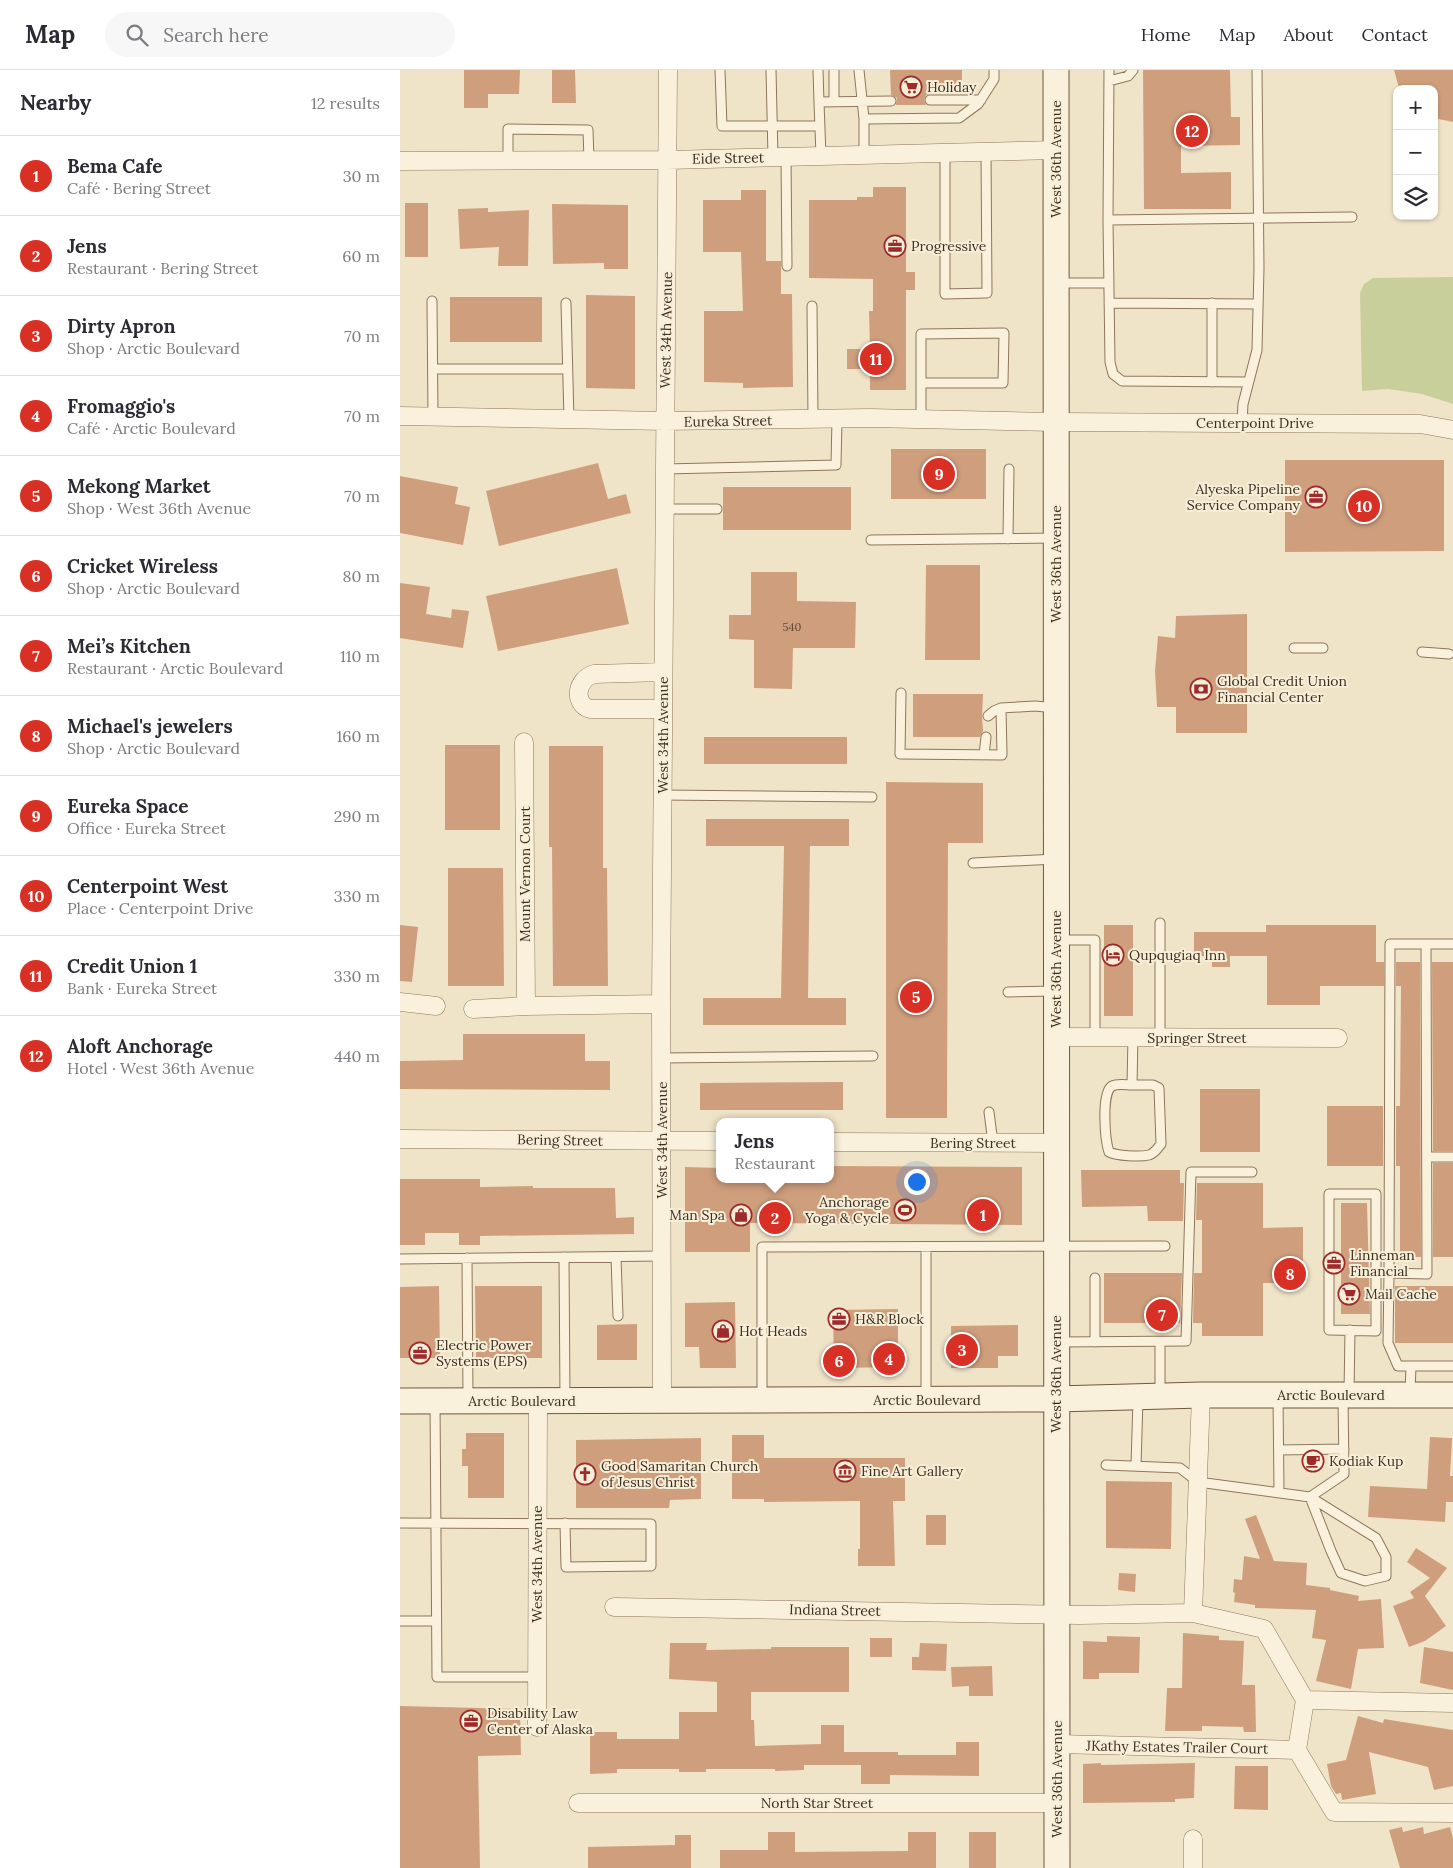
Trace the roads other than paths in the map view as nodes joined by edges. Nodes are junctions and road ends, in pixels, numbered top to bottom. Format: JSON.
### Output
{"nodes":[{"id":1,"x":668,"y":70,"type":"edge"},
{"id":2,"x":720,"y":70,"type":"edge"},
{"id":3,"x":771,"y":70,"type":"edge"},
{"id":4,"x":818,"y":70,"type":"edge"},
{"id":5,"x":834,"y":70,"type":"edge"},
{"id":6,"x":858,"y":70,"type":"edge"},
{"id":7,"x":994,"y":70,"type":"edge"},
{"id":8,"x":1056,"y":70,"type":"edge"},
{"id":9,"x":1109,"y":70,"type":"edge"},
{"id":10,"x":1132,"y":70,"type":"edge"},
{"id":11,"x":1257,"y":70,"type":"edge"},
{"id":12,"x":1109,"y":81,"type":"junction"},
{"id":13,"x":862,"y":100,"type":"junction"},
{"id":14,"x":891,"y":100,"type":"dead end"},
{"id":15,"x":930,"y":100,"type":"dead end"},
{"id":16,"x":981,"y":100,"type":"junction"},
{"id":17,"x":819,"y":102,"type":"junction"},
{"id":18,"x":834,"y":102,"type":"junction"},
{"id":19,"x":864,"y":119,"type":"junction"},
{"id":20,"x":772,"y":126,"type":"junction"},
{"id":21,"x":820,"y":126,"type":"junction"},
{"id":22,"x":1056,"y":150,"type":"junction"},
{"id":23,"x":986,"y":152,"type":"junction"},
{"id":24,"x":945,"y":153,"type":"junction"},
{"id":25,"x":864,"y":155,"type":"junction"},
{"id":26,"x":821,"y":156,"type":"junction"},
{"id":27,"x":779,"y":157,"type":"junction"},
{"id":28,"x":508,"y":160,"type":"junction"},
{"id":29,"x":589,"y":160,"type":"junction"},
{"id":30,"x":668,"y":160,"type":"junction"},
{"id":31,"x":400,"y":161,"type":"edge"},
{"id":32,"x":1352,"y":217,"type":"dead end"},
{"id":33,"x":1258,"y":218,"type":"junction"},
{"id":34,"x":1108,"y":220,"type":"junction"},
{"id":35,"x":787,"y":266,"type":"dead end"},
{"id":36,"x":1056,"y":282,"type":"junction"},
{"id":37,"x":1109,"y":283,"type":"junction"},
{"id":38,"x":432,"y":301,"type":"dead end"},
{"id":39,"x":566,"y":302,"type":"dead end"},
{"id":40,"x":1109,"y":303,"type":"junction"},
{"id":41,"x":1212,"y":303,"type":"junction"},
{"id":42,"x":1258,"y":304,"type":"junction"},
{"id":43,"x":812,"y":306,"type":"dead end"},
{"id":44,"x":433,"y":369,"type":"junction"},
{"id":45,"x":567,"y":369,"type":"junction"},
{"id":46,"x":1212,"y":382,"type":"junction"},
{"id":47,"x":1248,"y":382,"type":"junction"},
{"id":48,"x":921,"y":384,"type":"junction"},
{"id":49,"x":400,"y":416,"type":"edge"},
{"id":50,"x":433,"y":417,"type":"junction"},
{"id":51,"x":837,"y":419,"type":"junction"},
{"id":52,"x":921,"y":419,"type":"junction"},
{"id":53,"x":569,"y":420,"type":"junction"},
{"id":54,"x":813,"y":420,"type":"junction"},
{"id":55,"x":665,"y":421,"type":"junction"},
{"id":56,"x":1056,"y":422,"type":"junction"},
{"id":57,"x":1242,"y":423,"type":"junction"},
{"id":58,"x":1453,"y":430,"type":"edge"},
{"id":59,"x":664,"y":469,"type":"junction"},
{"id":60,"x":1009,"y":469,"type":"dead end"},
{"id":61,"x":664,"y":510,"type":"junction"},
{"id":62,"x":717,"y":510,"type":"dead end"},
{"id":63,"x":1056,"y":538,"type":"junction"},
{"id":64,"x":1008,"y":539,"type":"junction"},
{"id":65,"x":870,"y":540,"type":"dead end"},
{"id":66,"x":1294,"y":648,"type":"dead end"},
{"id":67,"x":1323,"y":648,"type":"dead end"},
{"id":68,"x":1422,"y":652,"type":"dead end"},
{"id":69,"x":1449,"y":654,"type":"dead end"},
{"id":70,"x":663,"y":672,"type":"junction"},
{"id":71,"x":901,"y":693,"type":"dead end"},
{"id":72,"x":1001,"y":708,"type":"junction"},
{"id":73,"x":1056,"y":708,"type":"junction"},
{"id":74,"x":663,"y":709,"type":"junction"},
{"id":75,"x":988,"y":716,"type":"dead end"},
{"id":76,"x":986,"y":736,"type":"dead end"},
{"id":77,"x":524,"y":742,"type":"dead end"},
{"id":78,"x":984,"y":755,"type":"junction"},
{"id":79,"x":662,"y":795,"type":"junction"},
{"id":80,"x":872,"y":797,"type":"dead end"},
{"id":81,"x":1056,"y":859,"type":"junction"},
{"id":82,"x":973,"y":863,"type":"dead end"},
{"id":83,"x":1160,"y":922,"type":"dead end"},
{"id":84,"x":1056,"y":940,"type":"junction"},
{"id":85,"x":1426,"y":944,"type":"junction"},
{"id":86,"x":1453,"y":944,"type":"edge"},
{"id":87,"x":1056,"y":991,"type":"junction"},
{"id":88,"x":1008,"y":992,"type":"dead end"},
{"id":89,"x":400,"y":1002,"type":"edge"},
{"id":90,"x":661,"y":1004,"type":"junction"},
{"id":91,"x":436,"y":1006,"type":"dead end"},
{"id":92,"x":526,"y":1006,"type":"junction"},
{"id":93,"x":473,"y":1009,"type":"dead end"},
{"id":94,"x":1056,"y":1038,"type":"junction"},
{"id":95,"x":1095,"y":1038,"type":"junction"},
{"id":96,"x":1133,"y":1038,"type":"junction"},
{"id":97,"x":1160,"y":1038,"type":"junction"},
{"id":98,"x":1338,"y":1038,"type":"dead end"},
{"id":99,"x":873,"y":1056,"type":"dead end"},
{"id":100,"x":661,"y":1058,"type":"junction"},
{"id":101,"x":1132,"y":1085,"type":"junction"},
{"id":102,"x":989,"y":1112,"type":"dead end"},
{"id":103,"x":400,"y":1138,"type":"edge"},
{"id":104,"x":662,"y":1141,"type":"junction"},
{"id":105,"x":716,"y":1141,"type":"edge"},
{"id":106,"x":834,"y":1142,"type":"edge"},
{"id":107,"x":993,"y":1143,"type":"junction"},
{"id":108,"x":1055,"y":1143,"type":"junction"},
{"id":109,"x":1427,"y":1157,"type":"junction"},
{"id":110,"x":1453,"y":1157,"type":"edge"},
{"id":111,"x":1252,"y":1172,"type":"dead end"},
{"id":112,"x":1166,"y":1246,"type":"dead end"},
{"id":113,"x":926,"y":1247,"type":"junction"},
{"id":114,"x":1056,"y":1247,"type":"junction"},
{"id":115,"x":616,"y":1256,"type":"junction"},
{"id":116,"x":662,"y":1256,"type":"junction"},
{"id":117,"x":564,"y":1257,"type":"junction"},
{"id":118,"x":467,"y":1258,"type":"junction"},
{"id":119,"x":400,"y":1259,"type":"edge"},
{"id":120,"x":1389,"y":1273,"type":"junction"},
{"id":121,"x":1095,"y":1278,"type":"dead end"},
{"id":122,"x":618,"y":1316,"type":"dead end"},
{"id":123,"x":1350,"y":1330,"type":"junction"},
{"id":124,"x":1056,"y":1342,"type":"junction"},
{"id":125,"x":1095,"y":1342,"type":"junction"},
{"id":126,"x":1160,"y":1342,"type":"junction"},
{"id":127,"x":1411,"y":1366,"type":"junction"},
{"id":128,"x":1453,"y":1366,"type":"edge"},
{"id":129,"x":1410,"y":1394,"type":"junction"},
{"id":130,"x":1201,"y":1395,"type":"junction"},
{"id":131,"x":1278,"y":1395,"type":"junction"},
{"id":132,"x":1346,"y":1395,"type":"junction"},
{"id":133,"x":1453,"y":1395,"type":"edge"},
{"id":134,"x":1149,"y":1396,"type":"junction"},
{"id":135,"x":1056,"y":1399,"type":"junction"},
{"id":136,"x":762,"y":1400,"type":"junction"},
{"id":137,"x":926,"y":1400,"type":"junction"},
{"id":138,"x":400,"y":1401,"type":"edge"},
{"id":139,"x":435,"y":1401,"type":"junction"},
{"id":140,"x":468,"y":1401,"type":"junction"},
{"id":141,"x":538,"y":1401,"type":"junction"},
{"id":142,"x":565,"y":1401,"type":"junction"},
{"id":143,"x":662,"y":1401,"type":"junction"},
{"id":144,"x":1344,"y":1449,"type":"junction"},
{"id":145,"x":1279,"y":1450,"type":"junction"},
{"id":146,"x":1106,"y":1464,"type":"dead end"},
{"id":147,"x":1136,"y":1466,"type":"junction"},
{"id":148,"x":1198,"y":1482,"type":"junction"},
{"id":149,"x":1279,"y":1492,"type":"junction"},
{"id":150,"x":1310,"y":1497,"type":"junction"},
{"id":151,"x":400,"y":1523,"type":"edge"},
{"id":152,"x":436,"y":1523,"type":"junction"},
{"id":153,"x":538,"y":1523,"type":"junction"},
{"id":154,"x":565,"y":1523,"type":"junction"},
{"id":155,"x":614,"y":1607,"type":"dead end"},
{"id":156,"x":1193,"y":1613,"type":"junction"},
{"id":157,"x":1057,"y":1614,"type":"junction"},
{"id":158,"x":400,"y":1621,"type":"edge"},
{"id":159,"x":436,"y":1621,"type":"junction"},
{"id":160,"x":537,"y":1677,"type":"junction"},
{"id":161,"x":1305,"y":1700,"type":"junction"},
{"id":162,"x":1453,"y":1703,"type":"edge"},
{"id":163,"x":537,"y":1727,"type":"dead end"},
{"id":164,"x":1057,"y":1744,"type":"junction"},
{"id":165,"x":1297,"y":1750,"type":"junction"},
{"id":166,"x":578,"y":1803,"type":"dead end"},
{"id":167,"x":1057,"y":1803,"type":"junction"},
{"id":168,"x":1453,"y":1814,"type":"edge"},
{"id":169,"x":1193,"y":1839,"type":"dead end"},
{"id":170,"x":1057,"y":1868,"type":"edge"},
{"id":171,"x":1193,"y":1868,"type":"edge"}],
"edges":[{"from":1,"to":30,"type":"street","name":"West 34th Avenue"},
{"from":2,"to":20,"type":"lane"},
{"from":3,"to":20,"type":"lane"},
{"from":4,"to":17,"type":"lane"},
{"from":5,"to":18,"type":"lane"},
{"from":6,"to":13,"type":"lane"},
{"from":7,"to":16,"type":"lane"},
{"from":8,"to":22,"type":"main road","name":"West 36th Avenue"},
{"from":9,"to":12,"type":"lane"},
{"from":10,"to":12,"type":"lane"},
{"from":11,"to":33,"type":"lane"},
{"from":12,"to":34,"type":"lane"},
{"from":13,"to":14,"type":"lane"},
{"from":13,"to":18,"type":"lane"},
{"from":13,"to":19,"type":"lane"},
{"from":15,"to":16,"type":"lane"},
{"from":16,"to":19,"type":"lane"},
{"from":17,"to":18,"type":"lane"},
{"from":17,"to":21,"type":"lane"},
{"from":19,"to":25,"type":"lane"},
{"from":20,"to":21,"type":"lane"},
{"from":20,"to":27,"type":"lane"},
{"from":21,"to":26,"type":"lane"},
{"from":22,"to":23,"type":"street","name":"Eide Street"},
{"from":22,"to":36,"type":"main road","name":"West 36th Avenue"},
{"from":23,"to":24,"type":"street","name":"Eide Street"},
{"from":23,"to":24,"type":"lane"},
{"from":24,"to":25,"type":"street","name":"Eide Street"},
{"from":25,"to":26,"type":"street","name":"Eide Street"},
{"from":26,"to":27,"type":"street","name":"Eide Street"},
{"from":27,"to":30,"type":"street","name":"Eide Street"},
{"from":27,"to":35,"type":"lane"},
{"from":28,"to":29,"type":"street","name":"Eide Street"},
{"from":28,"to":29,"type":"lane"},
{"from":28,"to":31,"type":"street","name":"Eide Street"},
{"from":29,"to":30,"type":"street","name":"Eide Street"},
{"from":30,"to":55,"type":"street","name":"West 34th Avenue"},
{"from":32,"to":33,"type":"lane"},
{"from":33,"to":34,"type":"lane"},
{"from":33,"to":42,"type":"lane"},
{"from":34,"to":37,"type":"lane"},
{"from":36,"to":37,"type":"lane"},
{"from":36,"to":56,"type":"main road","name":"West 36th Avenue"},
{"from":37,"to":40,"type":"lane"},
{"from":38,"to":44,"type":"lane"},
{"from":39,"to":45,"type":"lane"},
{"from":40,"to":41,"type":"lane"},
{"from":40,"to":46,"type":"lane"},
{"from":41,"to":42,"type":"lane"},
{"from":41,"to":46,"type":"lane"},
{"from":42,"to":47,"type":"lane"},
{"from":43,"to":54,"type":"lane"},
{"from":44,"to":45,"type":"lane"},
{"from":44,"to":50,"type":"lane"},
{"from":45,"to":53,"type":"lane"},
{"from":46,"to":47,"type":"lane"},
{"from":47,"to":57,"type":"lane"},
{"from":48,"to":48,"type":"lane"},
{"from":48,"to":52,"type":"lane"},
{"from":49,"to":50,"type":"street","name":"Eureka Street"},
{"from":50,"to":53,"type":"street","name":"Eureka Street"},
{"from":51,"to":52,"type":"street","name":"Eureka Street"},
{"from":51,"to":54,"type":"street","name":"Eureka Street"},
{"from":51,"to":59,"type":"lane"},
{"from":52,"to":56,"type":"street","name":"Eureka Street"},
{"from":53,"to":55,"type":"street","name":"Eureka Street"},
{"from":54,"to":55,"type":"street","name":"Eureka Street"},
{"from":55,"to":59,"type":"street","name":"West 34th Avenue"},
{"from":56,"to":57,"type":"street","name":"Centerpoint Drive"},
{"from":56,"to":63,"type":"main road","name":"West 36th Avenue"},
{"from":57,"to":58,"type":"street","name":"Centerpoint Drive"},
{"from":59,"to":61,"type":"street","name":"West 34th Avenue"},
{"from":60,"to":64,"type":"lane"},
{"from":61,"to":62,"type":"lane"},
{"from":61,"to":70,"type":"street","name":"West 34th Avenue"},
{"from":63,"to":64,"type":"lane"},
{"from":63,"to":73,"type":"main road","name":"West 36th Avenue"},
{"from":64,"to":65,"type":"lane"},
{"from":66,"to":67,"type":"lane"},
{"from":68,"to":69,"type":"lane"},
{"from":70,"to":74,"type":"street","name":"West 34th Avenue"},
{"from":70,"to":74,"type":"street"},
{"from":71,"to":78,"type":"lane"},
{"from":72,"to":73,"type":"lane"},
{"from":72,"to":75,"type":"lane"},
{"from":72,"to":78,"type":"lane"},
{"from":73,"to":81,"type":"main road","name":"West 36th Avenue"},
{"from":74,"to":79,"type":"street","name":"West 34th Avenue"},
{"from":76,"to":78,"type":"lane"},
{"from":77,"to":92,"type":"street","name":"Mount Vernon Court"},
{"from":79,"to":80,"type":"lane"},
{"from":79,"to":90,"type":"street","name":"West 34th Avenue"},
{"from":81,"to":82,"type":"lane"},
{"from":81,"to":84,"type":"main road","name":"West 36th Avenue"},
{"from":83,"to":97,"type":"lane"},
{"from":84,"to":87,"type":"main road","name":"West 36th Avenue"},
{"from":84,"to":95,"type":"lane"},
{"from":85,"to":86,"type":"lane"},
{"from":85,"to":109,"type":"lane"},
{"from":85,"to":120,"type":"lane"},
{"from":87,"to":88,"type":"lane"},
{"from":87,"to":94,"type":"main road","name":"West 36th Avenue"},
{"from":89,"to":91,"type":"street"},
{"from":90,"to":92,"type":"street"},
{"from":90,"to":100,"type":"street","name":"West 34th Avenue"},
{"from":92,"to":93,"type":"street"},
{"from":94,"to":95,"type":"street","name":"Springer Street"},
{"from":94,"to":108,"type":"main road","name":"West 36th Avenue"},
{"from":95,"to":96,"type":"street","name":"Springer Street"},
{"from":96,"to":97,"type":"street","name":"Springer Street"},
{"from":96,"to":101,"type":"lane"},
{"from":97,"to":98,"type":"street","name":"Springer Street"},
{"from":99,"to":100,"type":"lane"},
{"from":100,"to":104,"type":"street","name":"West 34th Avenue"},
{"from":101,"to":101,"type":"lane"},
{"from":102,"to":107,"type":"lane"},
{"from":103,"to":104,"type":"street","name":"Bering Street"},
{"from":104,"to":105,"type":"street","name":"Bering Street"},
{"from":104,"to":116,"type":"street","name":"West 34th Avenue"},
{"from":106,"to":107,"type":"street","name":"Bering Street"},
{"from":107,"to":108,"type":"street","name":"Bering Street"},
{"from":108,"to":114,"type":"main road","name":"West 36th Avenue"},
{"from":109,"to":110,"type":"lane"},
{"from":109,"to":120,"type":"lane"},
{"from":111,"to":126,"type":"lane"},
{"from":112,"to":114,"type":"lane"},
{"from":113,"to":114,"type":"lane"},
{"from":113,"to":136,"type":"lane"},
{"from":113,"to":137,"type":"lane"},
{"from":114,"to":124,"type":"main road","name":"West 36th Avenue"},
{"from":115,"to":116,"type":"lane"},
{"from":115,"to":117,"type":"lane"},
{"from":115,"to":122,"type":"lane"},
{"from":116,"to":143,"type":"street","name":"West 34th Avenue"},
{"from":117,"to":118,"type":"lane"},
{"from":117,"to":142,"type":"lane"},
{"from":118,"to":119,"type":"lane"},
{"from":118,"to":140,"type":"lane"},
{"from":120,"to":127,"type":"lane"},
{"from":121,"to":125,"type":"lane"},
{"from":123,"to":123,"type":"lane"},
{"from":123,"to":132,"type":"lane"},
{"from":124,"to":125,"type":"lane"},
{"from":124,"to":135,"type":"main road","name":"West 36th Avenue"},
{"from":125,"to":126,"type":"lane"},
{"from":126,"to":134,"type":"lane"},
{"from":127,"to":128,"type":"lane"},
{"from":127,"to":129,"type":"lane"},
{"from":129,"to":132,"type":"main road","name":"Arctic Boulevard"},
{"from":129,"to":133,"type":"main road","name":"Arctic Boulevard"},
{"from":130,"to":131,"type":"main road","name":"Arctic Boulevard"},
{"from":130,"to":134,"type":"main road","name":"Arctic Boulevard"},
{"from":130,"to":148,"type":"street"},
{"from":131,"to":132,"type":"main road","name":"Arctic Boulevard"},
{"from":131,"to":145,"type":"lane"},
{"from":132,"to":144,"type":"lane"},
{"from":134,"to":135,"type":"main road","name":"Arctic Boulevard"},
{"from":134,"to":147,"type":"lane"},
{"from":135,"to":137,"type":"main road","name":"Arctic Boulevard"},
{"from":135,"to":157,"type":"main road","name":"West 36th Avenue"},
{"from":136,"to":137,"type":"main road","name":"Arctic Boulevard"},
{"from":136,"to":143,"type":"main road","name":"Arctic Boulevard"},
{"from":138,"to":139,"type":"main road","name":"Arctic Boulevard"},
{"from":139,"to":140,"type":"main road","name":"Arctic Boulevard"},
{"from":139,"to":152,"type":"lane"},
{"from":140,"to":141,"type":"main road","name":"Arctic Boulevard"},
{"from":141,"to":142,"type":"main road","name":"Arctic Boulevard"},
{"from":141,"to":153,"type":"street","name":"West 34th Avenue"},
{"from":142,"to":143,"type":"main road","name":"Arctic Boulevard"},
{"from":144,"to":145,"type":"lane"},
{"from":144,"to":150,"type":"lane"},
{"from":145,"to":149,"type":"lane"},
{"from":146,"to":147,"type":"lane"},
{"from":147,"to":148,"type":"lane"},
{"from":148,"to":149,"type":"lane"},
{"from":148,"to":156,"type":"street"},
{"from":149,"to":150,"type":"lane"},
{"from":150,"to":150,"type":"lane"},
{"from":151,"to":152,"type":"lane"},
{"from":152,"to":153,"type":"lane"},
{"from":152,"to":159,"type":"lane"},
{"from":153,"to":154,"type":"lane"},
{"from":153,"to":160,"type":"street","name":"West 34th Avenue"},
{"from":154,"to":154,"type":"lane"},
{"from":155,"to":157,"type":"street","name":"Indiana Street"},
{"from":156,"to":157,"type":"street"},
{"from":156,"to":161,"type":"street"},
{"from":157,"to":164,"type":"main road","name":"West 36th Avenue"},
{"from":158,"to":159,"type":"lane"},
{"from":159,"to":160,"type":"lane"},
{"from":160,"to":163,"type":"street","name":"West 34th Avenue"},
{"from":161,"to":162,"type":"street"},
{"from":161,"to":165,"type":"street"},
{"from":164,"to":165,"type":"street","name":"JKathy Estates Trailer Court"},
{"from":164,"to":167,"type":"main road","name":"West 36th Avenue"},
{"from":165,"to":168,"type":"street"},
{"from":166,"to":167,"type":"street","name":"North Star Street"},
{"from":167,"to":170,"type":"main road","name":"West 36th Avenue"},
{"from":169,"to":171,"type":"street"}]}
